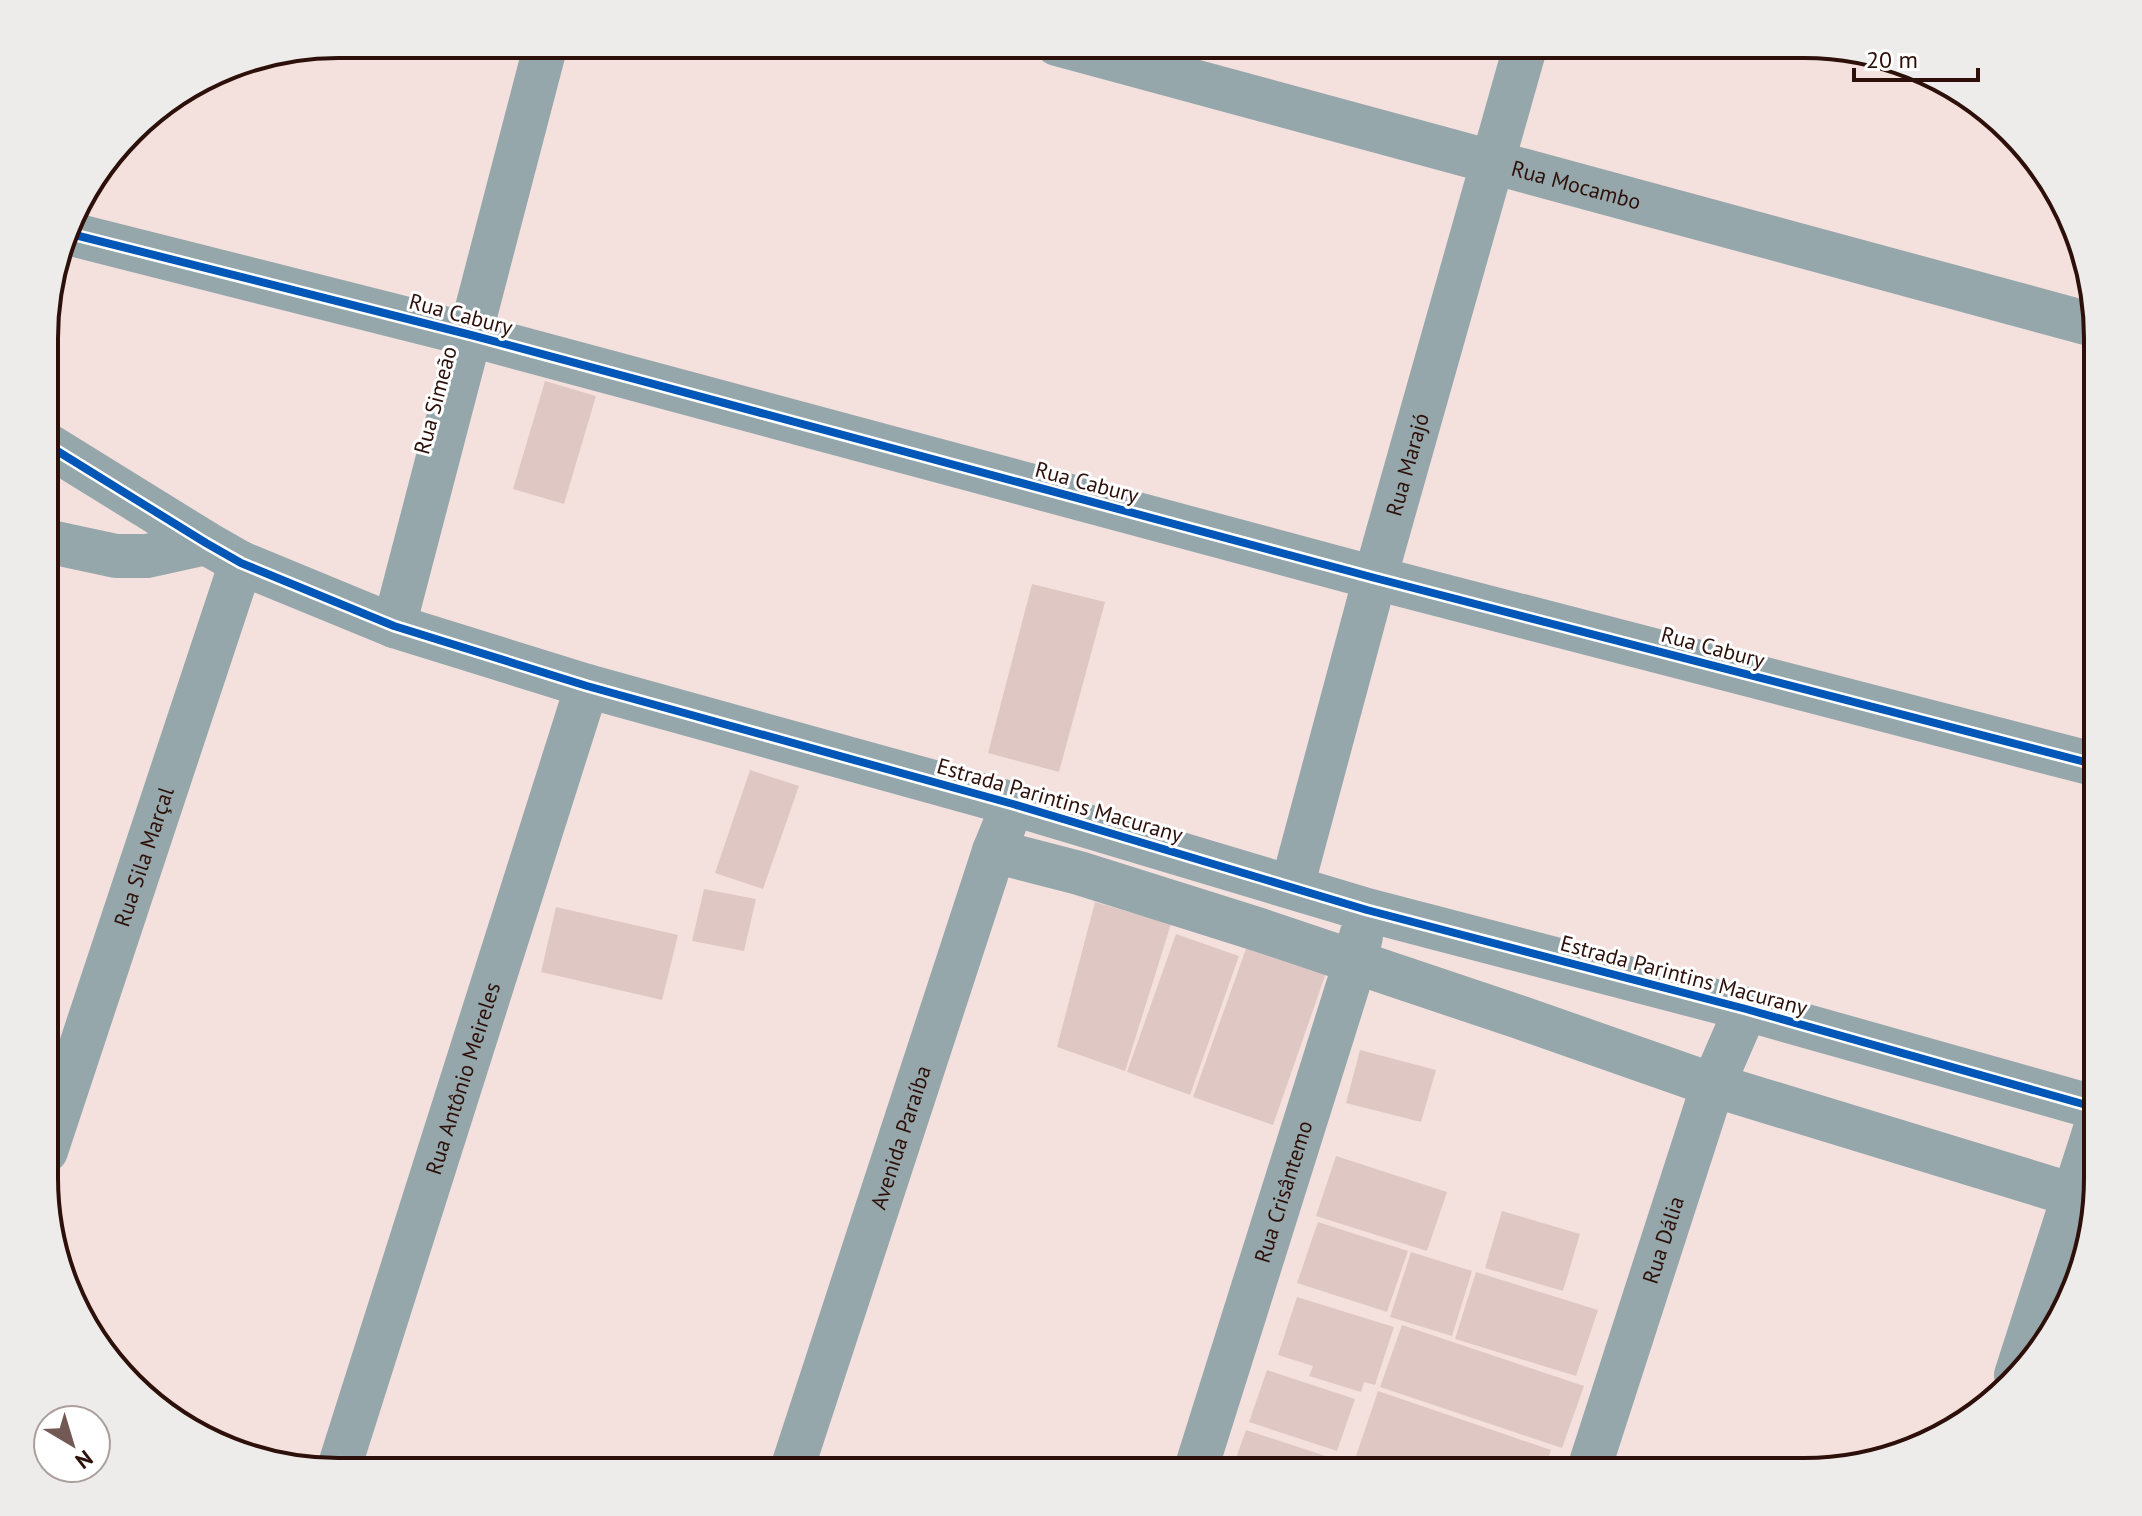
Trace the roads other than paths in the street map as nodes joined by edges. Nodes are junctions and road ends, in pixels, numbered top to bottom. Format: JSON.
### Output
{"nodes":[{"id":1,"x":542,"y":58,"type":"edge"},
{"id":2,"x":1110,"y":59,"type":"edge"},
{"id":3,"x":1522,"y":59,"type":"edge"},
{"id":4,"x":1493,"y":163,"type":"junction"},
{"id":5,"x":77,"y":236,"type":"edge"},
{"id":6,"x":2083,"y":322,"type":"edge"},
{"id":7,"x":471,"y":335,"type":"junction"},
{"id":8,"x":58,"y":451,"type":"edge"},
{"id":9,"x":58,"y":544,"type":"edge"},
{"id":10,"x":224,"y":553,"type":"junction"},
{"id":11,"x":1375,"y":578,"type":"junction"},
{"id":12,"x":394,"y":626,"type":"junction"},
{"id":13,"x":587,"y":686,"type":"junction"},
{"id":14,"x":2083,"y":761,"type":"edge"},
{"id":15,"x":1013,"y":804,"type":"junction"},
{"id":16,"x":994,"y":851,"type":"junction"},
{"id":17,"x":1292,"y":887,"type":"junction"},
{"id":18,"x":1367,"y":910,"type":"junction"},
{"id":19,"x":1355,"y":963,"type":"junction"},
{"id":20,"x":1746,"y":1009,"type":"junction"},
{"id":21,"x":1713,"y":1085,"type":"junction"},
{"id":22,"x":2083,"y":1104,"type":"edge"},
{"id":23,"x":59,"y":1108,"type":"edge"},
{"id":24,"x":2083,"y":1198,"type":"edge"},
{"id":25,"x":2082,"y":1207,"type":"edge"},
{"id":26,"x":2027,"y":1347,"type":"edge"},
{"id":27,"x":342,"y":1457,"type":"edge"},
{"id":28,"x":796,"y":1457,"type":"edge"},
{"id":29,"x":1200,"y":1458,"type":"edge"},
{"id":30,"x":1593,"y":1458,"type":"edge"}],
"edges":[{"from":1,"to":7,"type":"street","name":"Rua Simeão"},
{"from":2,"to":4,"type":"street","name":"Rua Mocambo"},
{"from":3,"to":4,"type":"street","name":"Rua Marajó"},
{"from":4,"to":6,"type":"street","name":"Rua Mocambo"},
{"from":4,"to":11,"type":"street","name":"Rua Marajó"},
{"from":5,"to":7,"type":"street","name":"Rua Cabury"},
{"from":7,"to":11,"type":"street","name":"Rua Cabury"},
{"from":7,"to":12,"type":"street","name":"Rua Simeão"},
{"from":8,"to":10,"type":"street","name":"Estrada Parintins Macurany"},
{"from":9,"to":10,"type":"street"},
{"from":10,"to":12,"type":"street","name":"Estrada Parintins Macurany"},
{"from":10,"to":23,"type":"street","name":"Rua Sila Marçal"},
{"from":11,"to":14,"type":"street","name":"Rua Cabury"},
{"from":11,"to":17,"type":"street","name":"Rua Marajó"},
{"from":12,"to":13,"type":"street","name":"Estrada Parintins Macurany"},
{"from":13,"to":15,"type":"street","name":"Estrada Parintins Macurany"},
{"from":13,"to":27,"type":"street","name":"Rua Antônio Meireles"},
{"from":15,"to":16,"type":"street","name":"Avenida Paraíba"},
{"from":15,"to":17,"type":"street","name":"Estrada Parintins Macurany"},
{"from":16,"to":19,"type":"street"},
{"from":16,"to":28,"type":"street","name":"Avenida Paraíba"},
{"from":17,"to":18,"type":"street","name":"Estrada Parintins Macurany"},
{"from":18,"to":19,"type":"street","name":"Rua Crisântemo"},
{"from":18,"to":20,"type":"street","name":"Estrada Parintins Macurany"},
{"from":19,"to":21,"type":"street"},
{"from":19,"to":29,"type":"street","name":"Rua Crisântemo"},
{"from":20,"to":21,"type":"street","name":"Rua Dália"},
{"from":20,"to":22,"type":"street","name":"Estrada Parintins Macurany"},
{"from":21,"to":24,"type":"street"},
{"from":21,"to":30,"type":"street","name":"Rua Dália"},
{"from":25,"to":26,"type":"street"}]}
